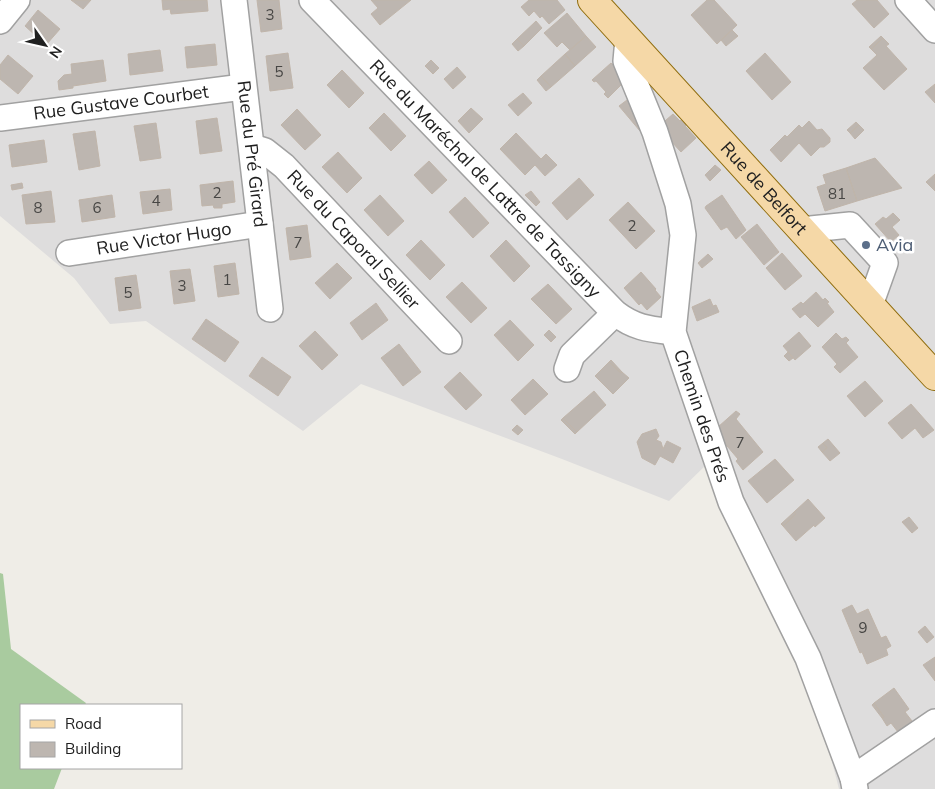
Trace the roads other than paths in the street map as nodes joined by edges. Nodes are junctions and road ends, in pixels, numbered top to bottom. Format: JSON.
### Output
{"nodes":[{"id":1,"x":17,"y":0,"type":"edge"},
{"id":2,"x":234,"y":0,"type":"edge"},
{"id":3,"x":312,"y":0,"type":"edge"},
{"id":4,"x":592,"y":0,"type":"edge"},
{"id":5,"x":908,"y":0,"type":"edge"},
{"id":6,"x":0,"y":21,"type":"edge"},
{"id":7,"x":935,"y":30,"type":"edge"},
{"id":8,"x":628,"y":39,"type":"junction"},
{"id":9,"x":243,"y":87,"type":"junction"},
{"id":10,"x":0,"y":118,"type":"edge"},
{"id":11,"x":252,"y":147,"type":"junction"},
{"id":12,"x":260,"y":224,"type":"junction"},
{"id":13,"x":801,"y":230,"type":"junction"},
{"id":14,"x":69,"y":253,"type":"dead end"},
{"id":15,"x":870,"y":305,"type":"junction"},
{"id":16,"x":270,"y":309,"type":"dead end"},
{"id":17,"x":615,"y":313,"type":"junction"},
{"id":18,"x":673,"y":332,"type":"junction"},
{"id":19,"x":449,"y":342,"type":"dead end"},
{"id":20,"x":566,"y":369,"type":"dead end"},
{"id":21,"x":935,"y":376,"type":"edge"},
{"id":22,"x":935,"y":722,"type":"edge"},
{"id":23,"x":854,"y":783,"type":"edge"}],
"edges":[{"from":1,"to":6,"type":"street"},
{"from":2,"to":9,"type":"street","name":"Rue du Pré Girard"},
{"from":3,"to":17,"type":"street","name":"Rue du Maréchal de Lattre de Tassigny"},
{"from":4,"to":8,"type":"main road","name":"Rue de Belfort"},
{"from":5,"to":7,"type":"street"},
{"from":8,"to":13,"type":"main road","name":"Rue de Belfort"},
{"from":8,"to":18,"type":"street","name":"Chemin des Prés"},
{"from":9,"to":10,"type":"street","name":"Rue Gustave Courbet"},
{"from":9,"to":11,"type":"street","name":"Rue du Pré Girard"},
{"from":11,"to":12,"type":"street","name":"Rue du Pré Girard"},
{"from":11,"to":19,"type":"street","name":"Rue du Caporal Sellier"},
{"from":12,"to":14,"type":"street","name":"Rue Victor Hugo"},
{"from":12,"to":16,"type":"street","name":"Rue du Pré Girard"},
{"from":13,"to":15,"type":"main road","name":"Rue de Belfort"},
{"from":13,"to":15,"type":"street"},
{"from":15,"to":21,"type":"main road","name":"Rue de Belfort"},
{"from":17,"to":18,"type":"street","name":"Rue du Maréchal de Lattre de Tassigny"},
{"from":17,"to":20,"type":"street"},
{"from":18,"to":23,"type":"street","name":"Chemin des Prés"},
{"from":22,"to":23,"type":"street","name":"Chemin des Prés"}]}
